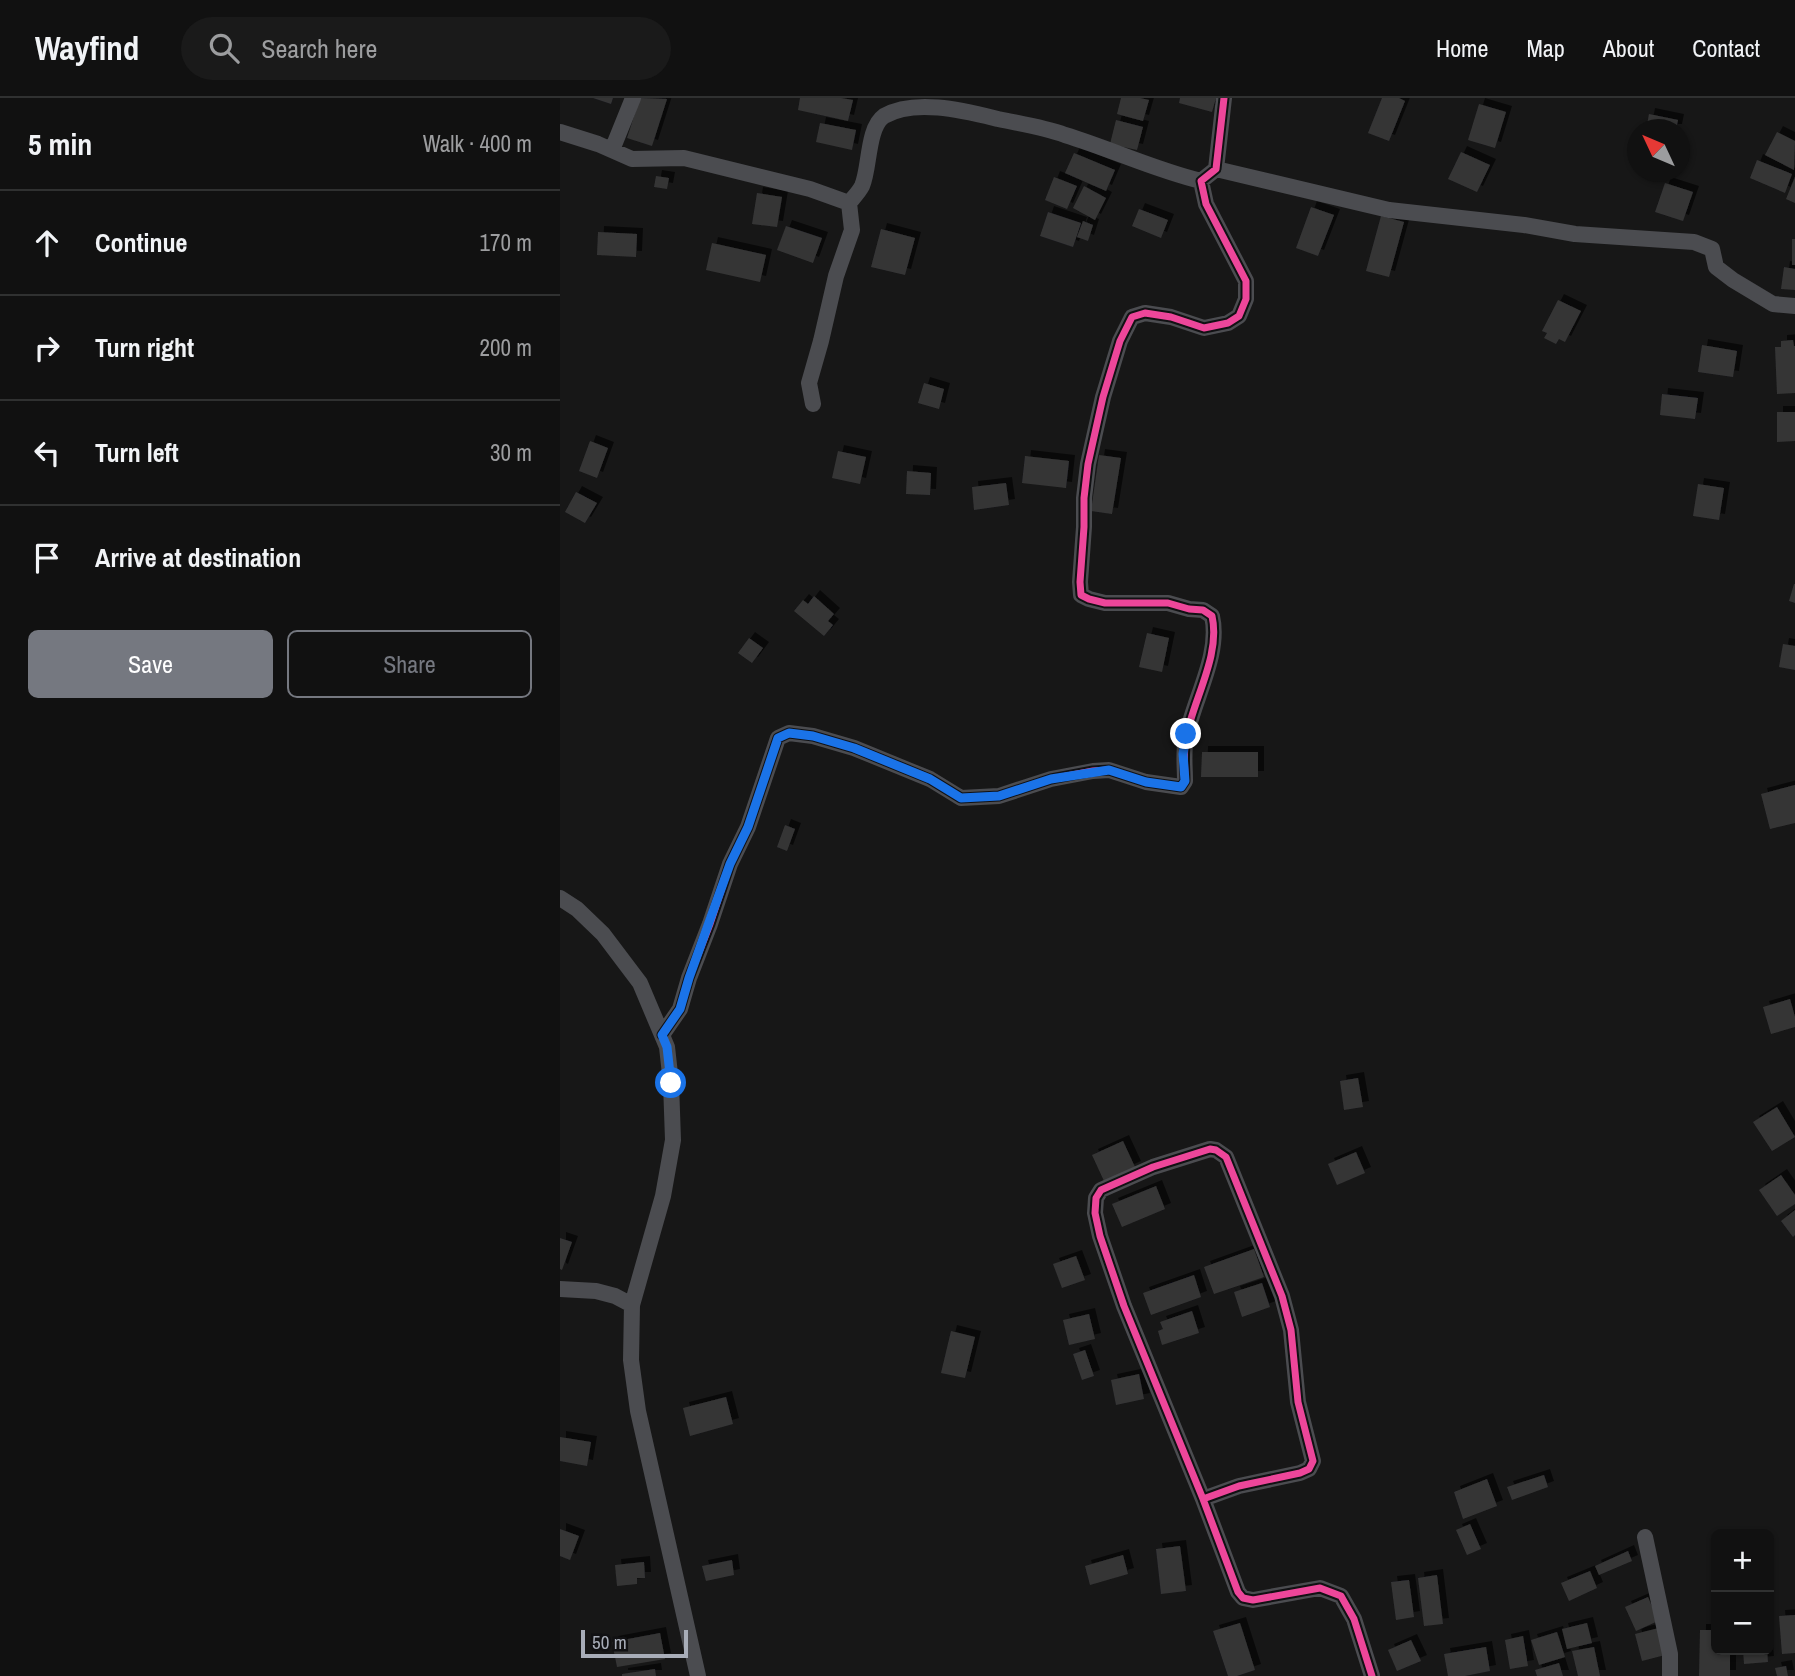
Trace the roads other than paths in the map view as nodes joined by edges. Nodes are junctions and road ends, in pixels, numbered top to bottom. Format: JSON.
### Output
{"nodes":[{"id":1,"x":634,"y":98,"type":"edge"},
{"id":2,"x":1224,"y":98,"type":"edge"},
{"id":3,"x":560,"y":132,"type":"edge"},
{"id":4,"x":612,"y":150,"type":"junction"},
{"id":5,"x":1216,"y":169,"type":"junction"},
{"id":6,"x":1201,"y":181,"type":"junction"},
{"id":7,"x":849,"y":203,"type":"junction"},
{"id":8,"x":1795,"y":306,"type":"edge"},
{"id":9,"x":813,"y":404,"type":"dead end"},
{"id":10,"x":560,"y":898,"type":"edge"},
{"id":11,"x":662,"y":1035,"type":"junction"},
{"id":12,"x":560,"y":1289,"type":"edge"},
{"id":13,"x":632,"y":1305,"type":"junction"},
{"id":14,"x":1203,"y":1499,"type":"junction"},
{"id":15,"x":1645,"y":1537,"type":"dead end"},
{"id":16,"x":698,"y":1676,"type":"edge"},
{"id":17,"x":1372,"y":1676,"type":"edge"},
{"id":18,"x":1670,"y":1676,"type":"edge"}],
"edges":[{"from":1,"to":4,"type":"street"},
{"from":2,"to":5,"type":"street"},
{"from":3,"to":4,"type":"street"},
{"from":4,"to":7,"type":"street"},
{"from":5,"to":6,"type":"street"},
{"from":5,"to":8,"type":"street"},
{"from":6,"to":7,"type":"street"},
{"from":6,"to":11,"type":"street"},
{"from":7,"to":9,"type":"street"},
{"from":10,"to":11,"type":"street"},
{"from":11,"to":13,"type":"street"},
{"from":12,"to":13,"type":"street"},
{"from":13,"to":16,"type":"street"},
{"from":14,"to":14,"type":"street"},
{"from":14,"to":17,"type":"street"},
{"from":15,"to":18,"type":"street"}]}
